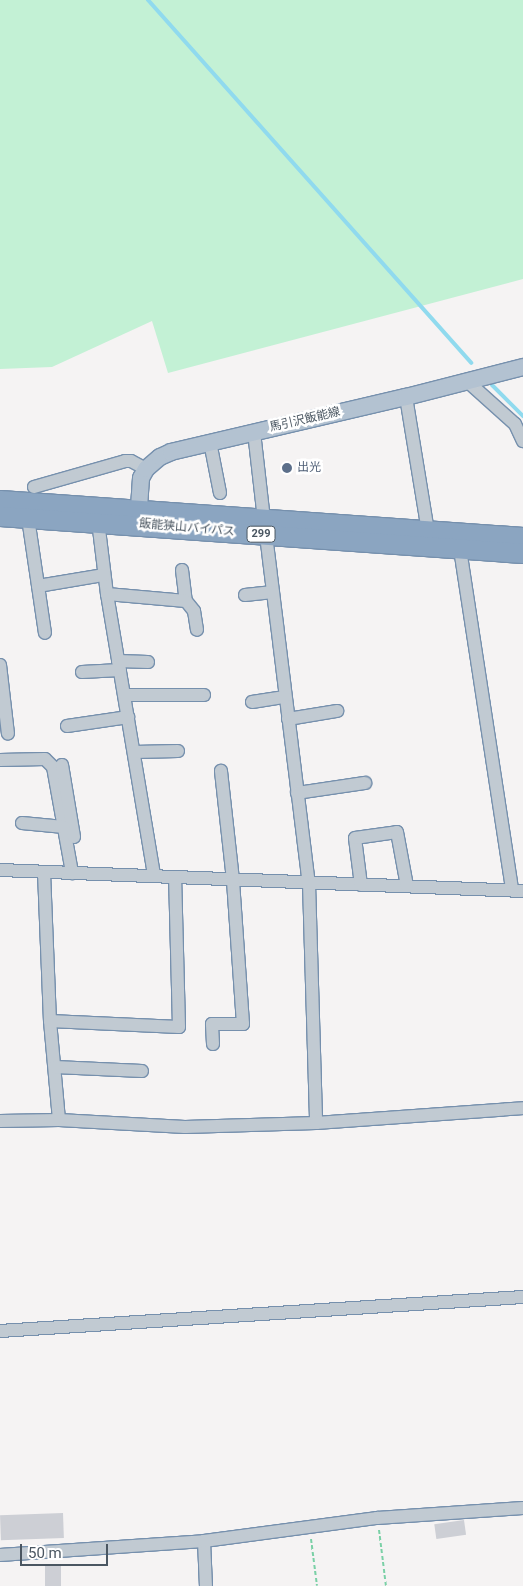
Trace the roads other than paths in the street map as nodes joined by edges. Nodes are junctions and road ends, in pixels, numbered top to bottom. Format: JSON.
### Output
{"nodes":[{"id":1,"x":523,"y":367,"type":"edge"},
{"id":2,"x":467,"y":381,"type":"junction"},
{"id":3,"x":406,"y":397,"type":"junction"},
{"id":4,"x":254,"y":432,"type":"junction"},
{"id":5,"x":523,"y":441,"type":"edge"},
{"id":6,"x":210,"y":442,"type":"junction"},
{"id":7,"x":146,"y":468,"type":"junction"},
{"id":8,"x":34,"y":486,"type":"dead end"},
{"id":9,"x":220,"y":493,"type":"dead end"},
{"id":10,"x":0,"y":500,"type":"edge"},
{"id":11,"x":0,"y":516,"type":"edge"},
{"id":12,"x":138,"y":517,"type":"junction"},
{"id":13,"x":28,"y":518,"type":"junction"},
{"id":14,"x":98,"y":521,"type":"junction"},
{"id":15,"x":265,"y":527,"type":"junction"},
{"id":16,"x":428,"y":531,"type":"junction"},
{"id":17,"x":523,"y":537,"type":"edge"},
{"id":18,"x":460,"y":548,"type":"junction"},
{"id":19,"x":523,"y":553,"type":"edge"},
{"id":20,"x":182,"y":570,"type":"dead end"},
{"id":21,"x":104,"y":575,"type":"junction"},
{"id":22,"x":38,"y":586,"type":"junction"},
{"id":23,"x":273,"y":592,"type":"junction"},
{"id":24,"x":107,"y":594,"type":"junction"},
{"id":25,"x":244,"y":595,"type":"dead end"},
{"id":26,"x":186,"y":601,"type":"junction"},
{"id":27,"x":197,"y":630,"type":"dead end"},
{"id":28,"x":45,"y":633,"type":"dead end"},
{"id":29,"x":148,"y":662,"type":"dead end"},
{"id":30,"x":0,"y":665,"type":"edge"},
{"id":31,"x":119,"y":666,"type":"junction"},
{"id":32,"x":82,"y":672,"type":"dead end"},
{"id":33,"x":125,"y":695,"type":"junction"},
{"id":34,"x":204,"y":695,"type":"dead end"},
{"id":35,"x":285,"y":697,"type":"junction"},
{"id":36,"x":252,"y":702,"type":"dead end"},
{"id":37,"x":337,"y":711,"type":"dead end"},
{"id":38,"x":128,"y":717,"type":"junction"},
{"id":39,"x":288,"y":718,"type":"junction"},
{"id":40,"x":67,"y":726,"type":"dead end"},
{"id":41,"x":8,"y":734,"type":"dead end"},
{"id":42,"x":178,"y":751,"type":"dead end"},
{"id":43,"x":134,"y":752,"type":"junction"},
{"id":44,"x":0,"y":760,"type":"edge"},
{"id":45,"x":62,"y":765,"type":"dead end"},
{"id":46,"x":221,"y":771,"type":"dead end"},
{"id":47,"x":365,"y":783,"type":"dead end"},
{"id":48,"x":297,"y":793,"type":"junction"},
{"id":49,"x":22,"y":823,"type":"dead end"},
{"id":50,"x":64,"y":827,"type":"junction"},
{"id":51,"x":0,"y":870,"type":"edge"},
{"id":52,"x":44,"y":872,"type":"junction"},
{"id":53,"x":76,"y":874,"type":"junction"},
{"id":54,"x":154,"y":876,"type":"junction"},
{"id":55,"x":174,"y":877,"type":"junction"},
{"id":56,"x":233,"y":880,"type":"junction"},
{"id":57,"x":308,"y":883,"type":"junction"},
{"id":58,"x":360,"y":885,"type":"junction"},
{"id":59,"x":406,"y":886,"type":"junction"},
{"id":60,"x":517,"y":891,"type":"edge"},
{"id":61,"x":50,"y":1021,"type":"junction"},
{"id":62,"x":213,"y":1044,"type":"dead end"},
{"id":63,"x":55,"y":1067,"type":"junction"},
{"id":64,"x":142,"y":1071,"type":"dead end"},
{"id":65,"x":523,"y":1108,"type":"edge"},
{"id":66,"x":59,"y":1120,"type":"junction"},
{"id":67,"x":0,"y":1122,"type":"edge"},
{"id":68,"x":316,"y":1123,"type":"junction"},
{"id":69,"x":523,"y":1297,"type":"edge"},
{"id":70,"x":0,"y":1331,"type":"edge"},
{"id":71,"x":523,"y":1508,"type":"edge"},
{"id":72,"x":204,"y":1541,"type":"junction"},
{"id":73,"x":0,"y":1555,"type":"edge"},
{"id":74,"x":206,"y":1586,"type":"edge"}],
"edges":[{"from":1,"to":2,"type":"main road","name":"馬引沢飯能線"},
{"from":2,"to":3,"type":"main road","name":"馬引沢飯能線"},
{"from":2,"to":5,"type":"street"},
{"from":3,"to":4,"type":"main road","name":"馬引沢飯能線"},
{"from":3,"to":16,"type":"street"},
{"from":4,"to":6,"type":"main road","name":"馬引沢飯能線"},
{"from":4,"to":15,"type":"street"},
{"from":6,"to":7,"type":"main road","name":"馬引沢飯能線"},
{"from":6,"to":9,"type":"street"},
{"from":7,"to":8,"type":"street"},
{"from":7,"to":12,"type":"main road"},
{"from":10,"to":12,"type":"highway","name":"飯能狭山バイパス","number":"299"},
{"from":11,"to":13,"type":"highway","name":"飯能狭山バイパス","number":"299"},
{"from":12,"to":14,"type":"highway","name":"飯能狭山バイパス","number":"299"},
{"from":12,"to":15,"type":"highway","name":"飯能狭山バイパス","number":"299"},
{"from":13,"to":14,"type":"highway","name":"飯能狭山バイパス","number":"299"},
{"from":13,"to":22,"type":"street"},
{"from":14,"to":21,"type":"street"},
{"from":15,"to":16,"type":"highway","name":"飯能狭山バイパス","number":"299"},
{"from":15,"to":18,"type":"highway","name":"飯能狭山バイパス","number":"299"},
{"from":15,"to":23,"type":"street"},
{"from":16,"to":17,"type":"highway","name":"飯能狭山バイパス","number":"299"},
{"from":18,"to":19,"type":"highway","name":"飯能狭山バイパス","number":"299"},
{"from":18,"to":60,"type":"street"},
{"from":20,"to":26,"type":"street"},
{"from":21,"to":22,"type":"street"},
{"from":21,"to":24,"type":"street"},
{"from":22,"to":28,"type":"street"},
{"from":23,"to":25,"type":"street"},
{"from":23,"to":35,"type":"street"},
{"from":24,"to":26,"type":"street"},
{"from":24,"to":31,"type":"street"},
{"from":26,"to":27,"type":"street"},
{"from":29,"to":31,"type":"street"},
{"from":30,"to":41,"type":"street"},
{"from":31,"to":32,"type":"street"},
{"from":31,"to":33,"type":"street"},
{"from":33,"to":34,"type":"street"},
{"from":33,"to":38,"type":"street"},
{"from":35,"to":36,"type":"street"},
{"from":35,"to":39,"type":"street"},
{"from":37,"to":39,"type":"street"},
{"from":38,"to":40,"type":"street"},
{"from":38,"to":43,"type":"street"},
{"from":39,"to":48,"type":"street"},
{"from":42,"to":43,"type":"street"},
{"from":43,"to":54,"type":"street"},
{"from":44,"to":50,"type":"street"},
{"from":45,"to":53,"type":"street"},
{"from":46,"to":56,"type":"street"},
{"from":47,"to":48,"type":"street"},
{"from":48,"to":57,"type":"street"},
{"from":49,"to":50,"type":"street"},
{"from":50,"to":53,"type":"street"},
{"from":51,"to":52,"type":"street"},
{"from":52,"to":53,"type":"street"},
{"from":52,"to":61,"type":"street"},
{"from":53,"to":54,"type":"street"},
{"from":54,"to":55,"type":"street"},
{"from":55,"to":56,"type":"street"},
{"from":55,"to":61,"type":"street"},
{"from":56,"to":57,"type":"street"},
{"from":56,"to":62,"type":"street"},
{"from":57,"to":58,"type":"street"},
{"from":57,"to":68,"type":"street"},
{"from":58,"to":59,"type":"street"},
{"from":58,"to":59,"type":"street"},
{"from":59,"to":60,"type":"street"},
{"from":61,"to":63,"type":"street"},
{"from":63,"to":64,"type":"street"},
{"from":63,"to":66,"type":"street"},
{"from":65,"to":68,"type":"street"},
{"from":66,"to":67,"type":"street"},
{"from":66,"to":68,"type":"street"},
{"from":69,"to":70,"type":"street"},
{"from":71,"to":72,"type":"street"},
{"from":72,"to":73,"type":"street"},
{"from":72,"to":74,"type":"street"}]}
